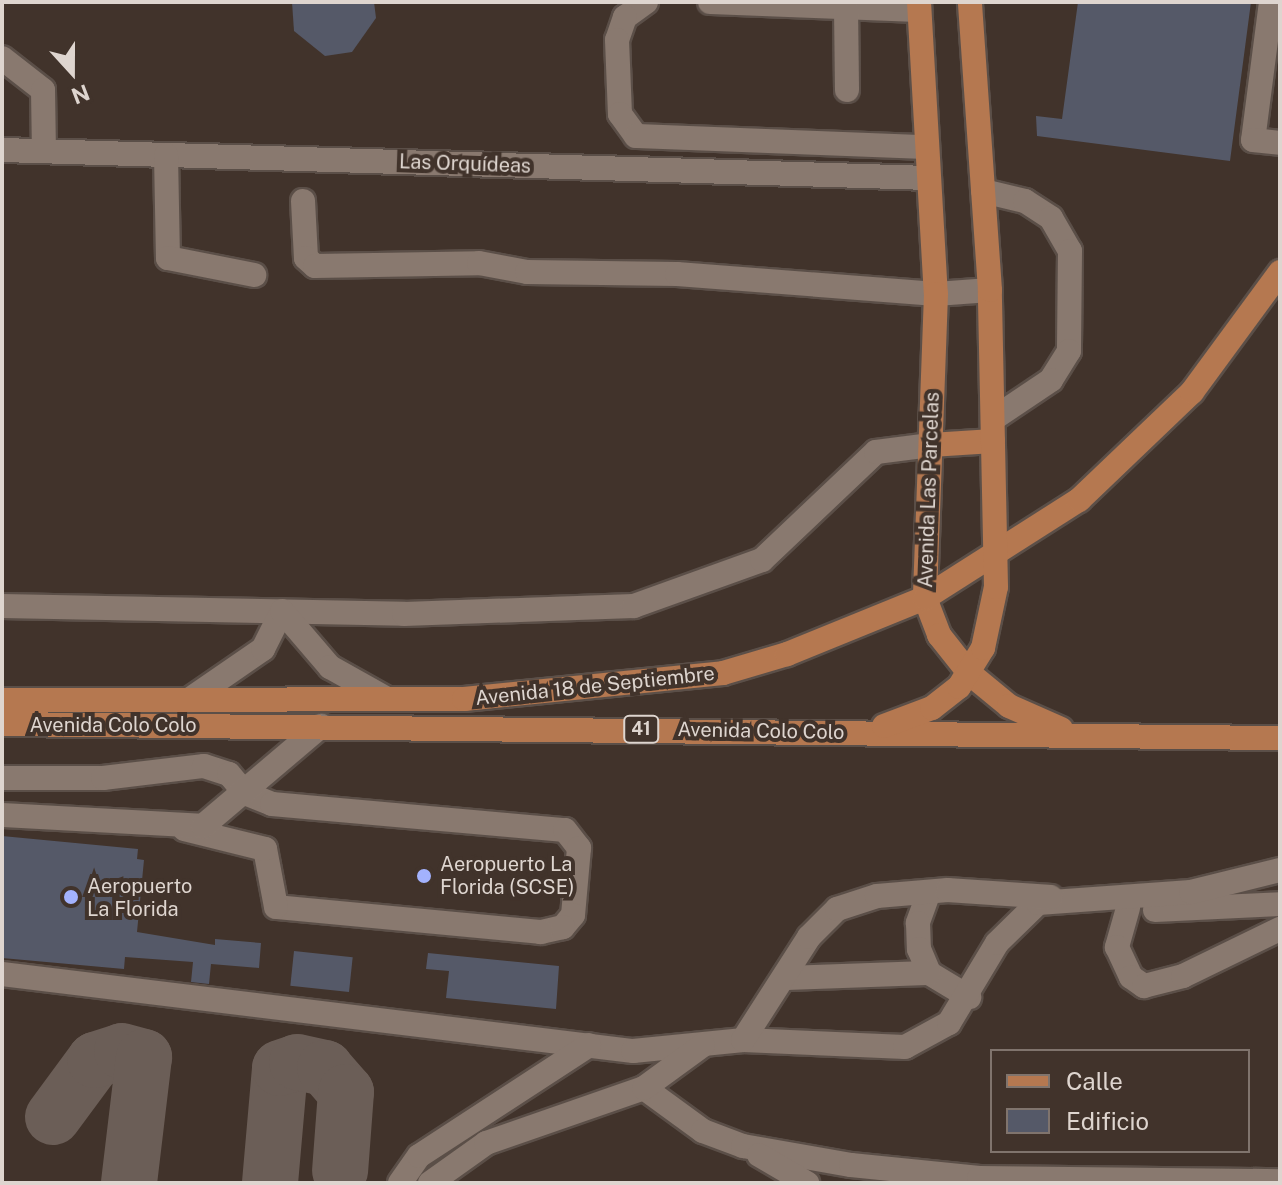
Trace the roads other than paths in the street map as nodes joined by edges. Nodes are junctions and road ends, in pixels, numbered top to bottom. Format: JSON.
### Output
{"nodes":[{"id":1,"x":646,"y":2,"type":"edge"},
{"id":2,"x":710,"y":2,"type":"edge"},
{"id":3,"x":970,"y":2,"type":"edge"},
{"id":4,"x":1271,"y":2,"type":"edge"},
{"id":5,"x":919,"y":6,"type":"edge"},
{"id":6,"x":846,"y":7,"type":"junction"},
{"id":7,"x":2,"y":58,"type":"edge"},
{"id":8,"x":847,"y":90,"type":"dead end"},
{"id":9,"x":1280,"y":143,"type":"edge"},
{"id":10,"x":927,"y":147,"type":"junction"},
{"id":11,"x":2,"y":150,"type":"edge"},
{"id":12,"x":44,"y":151,"type":"junction"},
{"id":13,"x":166,"y":155,"type":"junction"},
{"id":14,"x":929,"y":178,"type":"junction"},
{"id":15,"x":983,"y":191,"type":"junction"},
{"id":16,"x":303,"y":201,"type":"dead end"},
{"id":17,"x":1280,"y":272,"type":"edge"},
{"id":18,"x":254,"y":275,"type":"dead end"},
{"id":19,"x":990,"y":290,"type":"junction"},
{"id":20,"x":936,"y":294,"type":"junction"},
{"id":21,"x":993,"y":430,"type":"junction"},
{"id":22,"x":931,"y":445,"type":"junction"},
{"id":23,"x":995,"y":499,"type":"junction"},
{"id":24,"x":1037,"y":531,"type":"junction"},
{"id":25,"x":996,"y":558,"type":"junction"},
{"id":26,"x":925,"y":598,"type":"junction"},
{"id":27,"x":2,"y":606,"type":"edge"},
{"id":28,"x":282,"y":611,"type":"junction"},
{"id":29,"x":969,"y":673,"type":"junction"},
{"id":30,"x":7,"y":698,"type":"edge"},
{"id":31,"x":387,"y":699,"type":"junction"},
{"id":32,"x":189,"y":700,"type":"junction"},
{"id":33,"x":2,"y":724,"type":"edge"},
{"id":34,"x":321,"y":726,"type":"junction"},
{"id":35,"x":830,"y":733,"type":"junction"},
{"id":36,"x":1114,"y":737,"type":"junction"},
{"id":37,"x":1280,"y":738,"type":"edge"},
{"id":38,"x":2,"y":778,"type":"edge"},
{"id":39,"x":245,"y":793,"type":"junction"},
{"id":40,"x":2,"y":815,"type":"edge"},
{"id":41,"x":184,"y":829,"type":"junction"},
{"id":42,"x":1280,"y":870,"type":"edge"},
{"id":43,"x":929,"y":892,"type":"junction"},
{"id":44,"x":1066,"y":897,"type":"junction"},
{"id":45,"x":1280,"y":904,"type":"edge"},
{"id":46,"x":1128,"y":908,"type":"junction"},
{"id":47,"x":1280,"y":929,"type":"edge"},
{"id":48,"x":929,"y":973,"type":"junction"},
{"id":49,"x":2,"y":974,"type":"edge"},
{"id":50,"x":784,"y":978,"type":"junction"},
{"id":51,"x":969,"y":997,"type":"junction"},
{"id":52,"x":743,"y":1040,"type":"junction"},
{"id":53,"x":705,"y":1044,"type":"junction"},
{"id":54,"x":589,"y":1045,"type":"junction"},
{"id":55,"x":644,"y":1088,"type":"junction"},
{"id":56,"x":743,"y":1146,"type":"junction"},
{"id":57,"x":1280,"y":1181,"type":"edge"},
{"id":58,"x":400,"y":1183,"type":"edge"},
{"id":59,"x":430,"y":1183,"type":"edge"},
{"id":60,"x":807,"y":1183,"type":"edge"}],
"edges":[{"from":1,"to":10,"type":"street"},
{"from":2,"to":6,"type":"street"},
{"from":3,"to":15,"type":"main road"},
{"from":4,"to":9,"type":"street"},
{"from":5,"to":6,"type":"street"},
{"from":5,"to":10,"type":"main road","name":"Avenida Las Parcelas"},
{"from":6,"to":8,"type":"street"},
{"from":7,"to":12,"type":"street"},
{"from":10,"to":14,"type":"main road","name":"Avenida Las Parcelas"},
{"from":11,"to":12,"type":"street","name":"Las Orquídeas"},
{"from":12,"to":13,"type":"street","name":"Las Orquídeas"},
{"from":13,"to":14,"type":"street","name":"Las Orquídeas"},
{"from":13,"to":18,"type":"street"},
{"from":14,"to":20,"type":"main road","name":"Avenida Las Parcelas"},
{"from":15,"to":19,"type":"main road"},
{"from":15,"to":21,"type":"street"},
{"from":16,"to":20,"type":"street"},
{"from":17,"to":24,"type":"main road","name":"Avenida 18 de Septiembre","number":"41"},
{"from":19,"to":20,"type":"street"},
{"from":19,"to":21,"type":"main road"},
{"from":20,"to":22,"type":"main road","name":"Avenida Las Parcelas"},
{"from":21,"to":22,"type":"main road"},
{"from":21,"to":23,"type":"main road"},
{"from":22,"to":26,"type":"main road","name":"Avenida Las Parcelas"},
{"from":22,"to":28,"type":"street"},
{"from":23,"to":24,"type":"main road"},
{"from":23,"to":25,"type":"main road"},
{"from":24,"to":25,"type":"main road","name":"Avenida 18 de Septiembre","number":"41"},
{"from":25,"to":26,"type":"main road","name":"Avenida 18 de Septiembre","number":"41"},
{"from":25,"to":29,"type":"main road"},
{"from":26,"to":29,"type":"main road","name":"Avenida Las Parcelas"},
{"from":26,"to":31,"type":"main road","name":"Avenida 18 de Septiembre","number":"41"},
{"from":27,"to":28,"type":"street"},
{"from":28,"to":31,"type":"street"},
{"from":28,"to":32,"type":"street"},
{"from":29,"to":35,"type":"main road"},
{"from":29,"to":36,"type":"main road","name":"Avenida Las Parcelas"},
{"from":30,"to":32,"type":"main road","name":"Avenida 18 de Septiembre","number":"41"},
{"from":31,"to":32,"type":"main road","name":"Avenida 18 de Septiembre","number":"41"},
{"from":33,"to":34,"type":"main road","name":"Avenida Colo Colo","number":"41"},
{"from":34,"to":35,"type":"main road","name":"Avenida Colo Colo","number":"41"},
{"from":34,"to":39,"type":"street"},
{"from":35,"to":36,"type":"main road","name":"Avenida Colo Colo","number":"41"},
{"from":36,"to":37,"type":"main road","name":"Avenida Colo Colo","number":"41"},
{"from":38,"to":39,"type":"street"},
{"from":39,"to":41,"type":"street"},
{"from":39,"to":41,"type":"street"},
{"from":40,"to":41,"type":"street"},
{"from":42,"to":44,"type":"street"},
{"from":43,"to":44,"type":"street"},
{"from":43,"to":48,"type":"street"},
{"from":43,"to":50,"type":"street"},
{"from":44,"to":46,"type":"street"},
{"from":44,"to":51,"type":"street"},
{"from":45,"to":46,"type":"street"},
{"from":46,"to":47,"type":"street"},
{"from":48,"to":50,"type":"street"},
{"from":48,"to":51,"type":"street"},
{"from":49,"to":54,"type":"street"},
{"from":50,"to":52,"type":"street"},
{"from":51,"to":52,"type":"street"},
{"from":52,"to":53,"type":"street"},
{"from":53,"to":54,"type":"street"},
{"from":53,"to":55,"type":"street"},
{"from":54,"to":58,"type":"street"},
{"from":55,"to":56,"type":"street"},
{"from":55,"to":59,"type":"street"},
{"from":56,"to":57,"type":"street"},
{"from":56,"to":60,"type":"street"}]}
